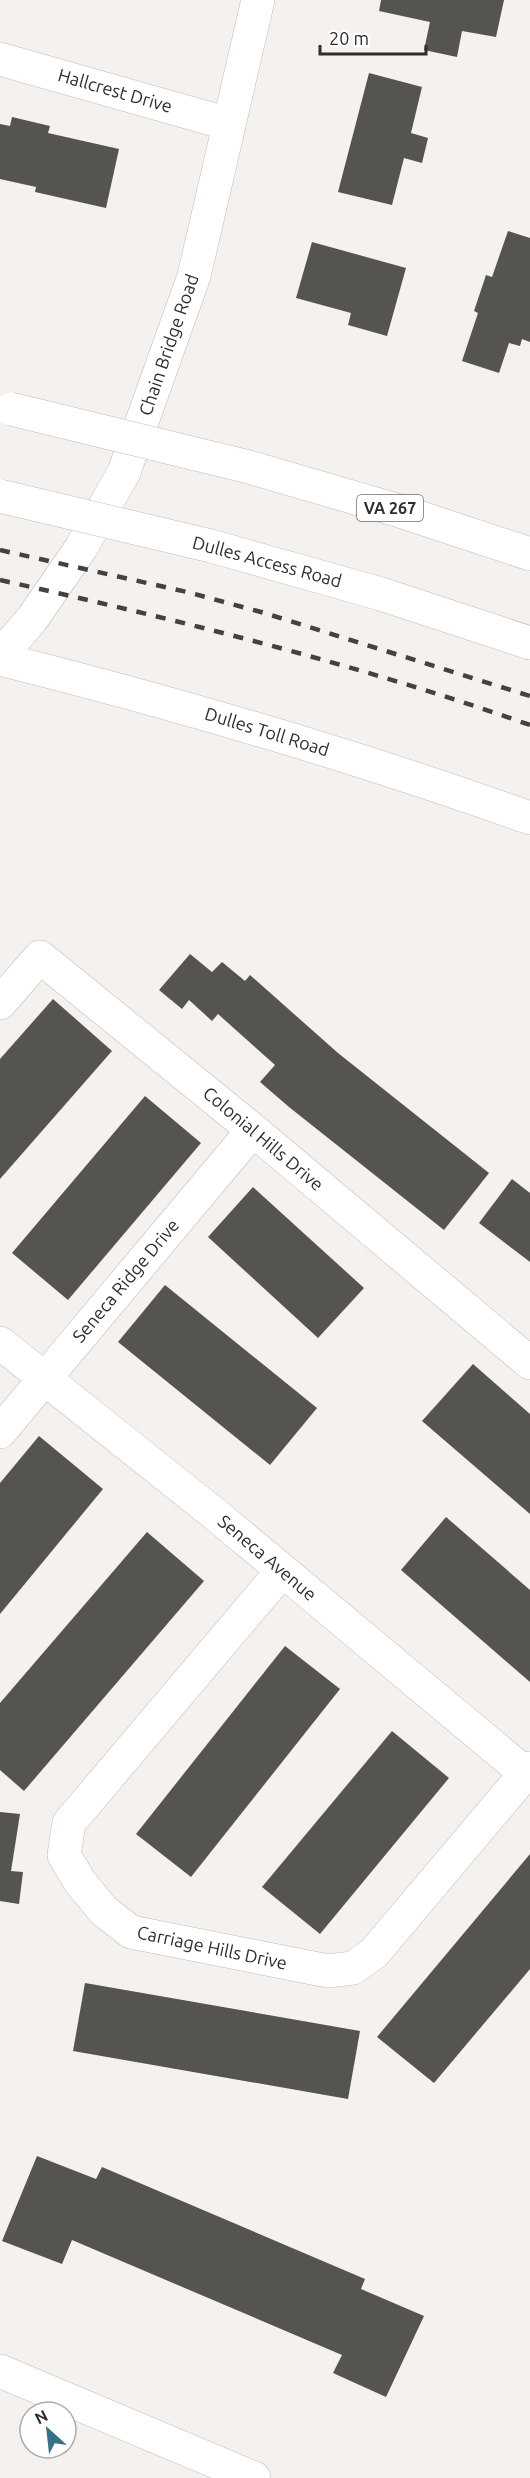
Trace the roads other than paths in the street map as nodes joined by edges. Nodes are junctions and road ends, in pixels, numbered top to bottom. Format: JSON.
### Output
{"nodes":[{"id":1,"x":258,"y":0,"type":"edge"},
{"id":2,"x":0,"y":59,"type":"edge"},
{"id":3,"x":229,"y":124,"type":"junction"},
{"id":4,"x":6,"y":408,"type":"edge"},
{"id":5,"x":0,"y":496,"type":"edge"},
{"id":6,"x":530,"y":554,"type":"edge"},
{"id":7,"x":530,"y":643,"type":"edge"},
{"id":8,"x":0,"y":657,"type":"edge"},
{"id":9,"x":530,"y":818,"type":"edge"},
{"id":10,"x":0,"y":1003,"type":"edge"},
{"id":11,"x":254,"y":1130,"type":"junction"},
{"id":12,"x":0,"y":1343,"type":"edge"},
{"id":13,"x":530,"y":1363,"type":"edge"},
{"id":14,"x":44,"y":1378,"type":"junction"},
{"id":15,"x":0,"y":1432,"type":"edge"},
{"id":16,"x":282,"y":1571,"type":"junction"},
{"id":17,"x":528,"y":1773,"type":"edge"},
{"id":18,"x":0,"y":2371,"type":"edge"},
{"id":19,"x":254,"y":2478,"type":"edge"}],
"edges":[{"from":1,"to":3,"type":"main road","name":"Chain Bridge Road"},
{"from":2,"to":3,"type":"main road","name":"Hallcrest Drive"},
{"from":3,"to":8,"type":"main road","name":"Chain Bridge Road"},
{"from":4,"to":6,"type":"main road","number":"VA 267","bridge":true},
{"from":5,"to":7,"type":"main road","name":"Dulles Access Road","bridge":true},
{"from":8,"to":9,"type":"main road","name":"Dulles Toll Road"},
{"from":10,"to":11,"type":"main road","name":"Colonial Hills Drive"},
{"from":11,"to":13,"type":"main road","name":"Colonial Hills Drive"},
{"from":11,"to":14,"type":"main road","name":"Seneca Ridge Drive"},
{"from":12,"to":14,"type":"main road","name":"Seneca Avenue"},
{"from":14,"to":15,"type":"main road","name":"Seneca Ridge Drive"},
{"from":14,"to":16,"type":"main road","name":"Seneca Avenue"},
{"from":16,"to":17,"type":"main road","name":"Seneca Avenue"},
{"from":16,"to":17,"type":"main road","name":"Carriage Hills Drive"},
{"from":18,"to":19,"type":"main road"}]}
